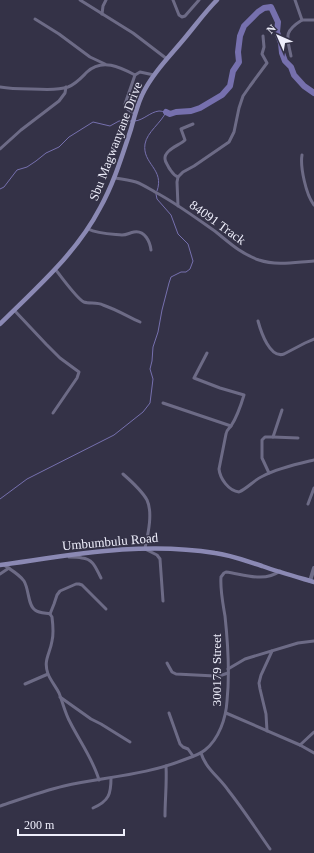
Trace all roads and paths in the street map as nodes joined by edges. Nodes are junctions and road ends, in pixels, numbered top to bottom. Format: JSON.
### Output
{"nodes":[{"id":1,"x":80,"y":0,"type":"edge"},
{"id":2,"x":106,"y":0,"type":"edge"},
{"id":3,"x":173,"y":0,"type":"edge"},
{"id":4,"x":199,"y":0,"type":"edge"},
{"id":5,"x":217,"y":0,"type":"edge"},
{"id":6,"x":295,"y":0,"type":"edge"},
{"id":7,"x":102,"y":14,"type":"junction"},
{"id":8,"x":35,"y":19,"type":"dead end"},
{"id":9,"x":302,"y":20,"type":"junction"},
{"id":10,"x":314,"y":20,"type":"edge"},
{"id":11,"x":263,"y":36,"type":"dead end"},
{"id":12,"x":291,"y":56,"type":"dead end"},
{"id":13,"x":167,"y":59,"type":"junction"},
{"id":14,"x":105,"y":64,"type":"junction"},
{"id":15,"x":135,"y":75,"type":"junction"},
{"id":16,"x":154,"y":75,"type":"junction"},
{"id":17,"x":0,"y":87,"type":"edge"},
{"id":18,"x":66,"y":87,"type":"junction"},
{"id":19,"x":135,"y":114,"type":"junction"},
{"id":20,"x":193,"y":124,"type":"dead end"},
{"id":21,"x":0,"y":149,"type":"edge"},
{"id":22,"x":302,"y":155,"type":"dead end"},
{"id":23,"x":178,"y":177,"type":"junction"},
{"id":24,"x":115,"y":178,"type":"junction"},
{"id":25,"x":314,"y":205,"type":"edge"},
{"id":26,"x":178,"y":206,"type":"junction"},
{"id":27,"x":88,"y":229,"type":"junction"},
{"id":28,"x":151,"y":250,"type":"dead end"},
{"id":29,"x":314,"y":261,"type":"edge"},
{"id":30,"x":55,"y":269,"type":"junction"},
{"id":31,"x":14,"y":310,"type":"junction"},
{"id":32,"x":258,"y":321,"type":"dead end"},
{"id":33,"x":140,"y":322,"type":"dead end"},
{"id":34,"x":0,"y":324,"type":"edge"},
{"id":35,"x":314,"y":339,"type":"edge"},
{"id":36,"x":207,"y":353,"type":"dead end"},
{"id":37,"x":163,"y":403,"type":"dead end"},
{"id":38,"x":282,"y":410,"type":"dead end"},
{"id":39,"x":53,"y":413,"type":"dead end"},
{"id":40,"x":231,"y":426,"type":"junction"},
{"id":41,"x":273,"y":437,"type":"junction"},
{"id":42,"x":298,"y":438,"type":"dead end"},
{"id":43,"x":314,"y":460,"type":"edge"},
{"id":44,"x":269,"y":473,"type":"junction"},
{"id":45,"x":123,"y":474,"type":"dead end"},
{"id":46,"x":314,"y":488,"type":"edge"},
{"id":47,"x":308,"y":504,"type":"dead end"},
{"id":48,"x":144,"y":548,"type":"junction"},
{"id":49,"x":65,"y":556,"type":"junction"},
{"id":50,"x":1,"y":564,"type":"edge"},
{"id":51,"x":9,"y":568,"type":"junction"},
{"id":52,"x":314,"y":568,"type":"edge"},
{"id":53,"x":280,"y":571,"type":"junction"},
{"id":54,"x":0,"y":574,"type":"edge"},
{"id":55,"x":101,"y":578,"type":"dead end"},
{"id":56,"x":312,"y":582,"type":"edge"},
{"id":57,"x":162,"y":601,"type":"dead end"},
{"id":58,"x":106,"y":609,"type":"dead end"},
{"id":59,"x":50,"y":614,"type":"junction"},
{"id":60,"x":314,"y":641,"type":"edge"},
{"id":61,"x":272,"y":651,"type":"junction"},
{"id":62,"x":167,"y":663,"type":"dead end"},
{"id":63,"x":228,"y":669,"type":"junction"},
{"id":64,"x":48,"y":674,"type":"junction"},
{"id":65,"x":228,"y":674,"type":"junction"},
{"id":66,"x":25,"y":684,"type":"dead end"},
{"id":67,"x":60,"y":697,"type":"junction"},
{"id":68,"x":169,"y":713,"type":"dead end"},
{"id":69,"x":226,"y":713,"type":"junction"},
{"id":70,"x":267,"y":731,"type":"junction"},
{"id":71,"x":314,"y":732,"type":"edge"},
{"id":72,"x":130,"y":742,"type":"dead end"},
{"id":73,"x":300,"y":745,"type":"junction"},
{"id":74,"x":201,"y":753,"type":"junction"},
{"id":75,"x":314,"y":753,"type":"edge"},
{"id":76,"x":193,"y":756,"type":"junction"},
{"id":77,"x":166,"y":766,"type":"junction"},
{"id":78,"x":110,"y":778,"type":"junction"},
{"id":79,"x":99,"y":780,"type":"junction"},
{"id":80,"x":0,"y":806,"type":"edge"},
{"id":81,"x":93,"y":808,"type":"dead end"},
{"id":82,"x":166,"y":816,"type":"dead end"},
{"id":83,"x":270,"y":849,"type":"dead end"}],
"edges":[{"from":1,"to":7,"type":"street"},
{"from":2,"to":7,"type":"street"},
{"from":3,"to":4,"type":"street"},
{"from":5,"to":13,"type":"main road","name":"Sbu Magwanyane Drive"},
{"from":6,"to":9,"type":"street"},
{"from":7,"to":13,"type":"street"},
{"from":8,"to":14,"type":"street"},
{"from":9,"to":10,"type":"street"},
{"from":9,"to":12,"type":"street"},
{"from":11,"to":23,"type":"street"},
{"from":13,"to":16,"type":"main road","name":"Sbu Magwanyane Drive"},
{"from":14,"to":15,"type":"street"},
{"from":14,"to":18,"type":"street"},
{"from":15,"to":16,"type":"street"},
{"from":15,"to":19,"type":"street"},
{"from":16,"to":19,"type":"main road","name":"Sbu Magwanyane Drive"},
{"from":17,"to":18,"type":"street"},
{"from":18,"to":21,"type":"street"},
{"from":19,"to":24,"type":"main road","name":"Sbu Magwanyane Drive"},
{"from":20,"to":23,"type":"street"},
{"from":22,"to":25,"type":"street"},
{"from":23,"to":26,"type":"street"},
{"from":24,"to":26,"type":"street","name":"84091 Track"},
{"from":24,"to":27,"type":"main road","name":"Sbu Magwanyane Drive"},
{"from":26,"to":29,"type":"street","name":"84091 Track"},
{"from":27,"to":28,"type":"street"},
{"from":27,"to":30,"type":"main road","name":"Sbu Magwanyane Drive"},
{"from":30,"to":31,"type":"main road","name":"Sbu Magwanyane Drive"},
{"from":30,"to":33,"type":"street"},
{"from":31,"to":34,"type":"main road","name":"Sbu Magwanyane Drive"},
{"from":31,"to":39,"type":"street"},
{"from":32,"to":35,"type":"street"},
{"from":36,"to":40,"type":"street"},
{"from":37,"to":40,"type":"street"},
{"from":38,"to":41,"type":"street"},
{"from":40,"to":44,"type":"street"},
{"from":41,"to":42,"type":"street"},
{"from":41,"to":44,"type":"street"},
{"from":43,"to":44,"type":"street"},
{"from":45,"to":48,"type":"street"},
{"from":46,"to":47,"type":"street"},
{"from":48,"to":49,"type":"main road","name":"Umbumbulu Road"},
{"from":48,"to":53,"type":"main road","name":"Umbumbulu Road"},
{"from":48,"to":57,"type":"street"},
{"from":49,"to":50,"type":"main road","name":"Umbumbulu Road"},
{"from":49,"to":55,"type":"street"},
{"from":50,"to":51,"type":"street"},
{"from":51,"to":54,"type":"street"},
{"from":51,"to":59,"type":"street"},
{"from":52,"to":56,"type":"street"},
{"from":53,"to":56,"type":"main road","name":"Umbumbulu Road"},
{"from":53,"to":63,"type":"street","name":"300179 Street"},
{"from":58,"to":59,"type":"street"},
{"from":59,"to":64,"type":"street"},
{"from":60,"to":61,"type":"street"},
{"from":61,"to":63,"type":"street"},
{"from":61,"to":70,"type":"street"},
{"from":62,"to":65,"type":"street"},
{"from":63,"to":65,"type":"street","name":"300179 Street"},
{"from":64,"to":66,"type":"street"},
{"from":64,"to":67,"type":"street"},
{"from":65,"to":69,"type":"street","name":"300179 Street"},
{"from":67,"to":72,"type":"street"},
{"from":67,"to":79,"type":"street"},
{"from":68,"to":76,"type":"street"},
{"from":69,"to":70,"type":"street"},
{"from":69,"to":74,"type":"street","name":"300179 Street"},
{"from":70,"to":73,"type":"street"},
{"from":71,"to":73,"type":"street"},
{"from":73,"to":75,"type":"street"},
{"from":74,"to":76,"type":"street","name":"300179 Street"},
{"from":74,"to":83,"type":"street"},
{"from":76,"to":77,"type":"street","name":"300179 Street"},
{"from":77,"to":78,"type":"street","name":"300179 Street"},
{"from":77,"to":82,"type":"street"},
{"from":78,"to":79,"type":"street","name":"300179 Street"},
{"from":78,"to":81,"type":"street"},
{"from":79,"to":80,"type":"street","name":"300179 Street"}]}
